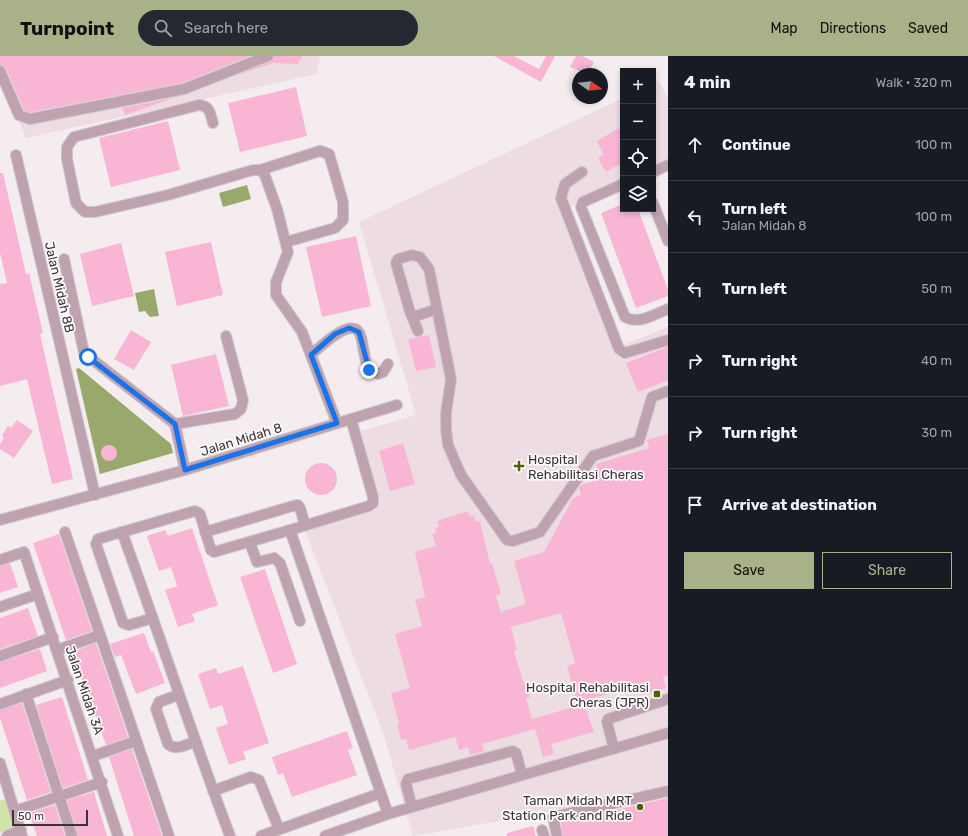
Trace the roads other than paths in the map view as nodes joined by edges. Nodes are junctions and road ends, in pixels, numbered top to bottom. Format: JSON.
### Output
{"nodes":[{"id":1,"x":268,"y":56,"type":"edge"},
{"id":2,"x":0,"y":71,"type":"edge"},
{"id":3,"x":213,"y":123,"type":"dead end"},
{"id":4,"x":16,"y":155,"type":"dead end"},
{"id":5,"x":668,"y":165,"type":"edge"},
{"id":6,"x":260,"y":170,"type":"junction"},
{"id":7,"x":656,"y":171,"type":"edge"},
{"id":8,"x":582,"y":172,"type":"dead end"},
{"id":9,"x":620,"y":185,"type":"edge"},
{"id":10,"x":656,"y":211,"type":"edge"},
{"id":11,"x":668,"y":241,"type":"edge"},
{"id":12,"x":286,"y":242,"type":"junction"},
{"id":13,"x":64,"y":259,"type":"dead end"},
{"id":14,"x":437,"y":309,"type":"junction"},
{"id":15,"x":668,"y":309,"type":"edge"},
{"id":16,"x":413,"y":317,"type":"junction"},
{"id":17,"x":418,"y":331,"type":"dead end"},
{"id":18,"x":226,"y":336,"type":"dead end"},
{"id":19,"x":668,"y":340,"type":"edge"},
{"id":20,"x":311,"y":355,"type":"junction"},
{"id":21,"x":388,"y":364,"type":"dead end"},
{"id":22,"x":668,"y":391,"type":"edge"},
{"id":23,"x":397,"y":405,"type":"dead end"},
{"id":24,"x":351,"y":419,"type":"junction"},
{"id":25,"x":337,"y":423,"type":"junction"},
{"id":26,"x":175,"y":424,"type":"junction"},
{"id":27,"x":185,"y":470,"type":"junction"},
{"id":28,"x":95,"y":495,"type":"junction"},
{"id":29,"x":0,"y":520,"type":"edge"},
{"id":30,"x":305,"y":525,"type":"junction"},
{"id":31,"x":290,"y":530,"type":"junction"},
{"id":32,"x":65,"y":532,"type":"dead end"},
{"id":33,"x":122,"y":532,"type":"junction"},
{"id":34,"x":205,"y":532,"type":"junction"},
{"id":35,"x":250,"y":542,"type":"junction"},
{"id":36,"x":0,"y":560,"type":"edge"},
{"id":37,"x":38,"y":594,"type":"junction"},
{"id":38,"x":0,"y":607,"type":"edge"},
{"id":39,"x":153,"y":618,"type":"junction"},
{"id":40,"x":300,"y":621,"type":"dead end"},
{"id":41,"x":100,"y":635,"type":"junction"},
{"id":42,"x":53,"y":637,"type":"junction"},
{"id":43,"x":57,"y":650,"type":"junction"},
{"id":44,"x":0,"y":656,"type":"edge"},
{"id":45,"x":68,"y":680,"type":"junction"},
{"id":46,"x":26,"y":694,"type":"junction"},
{"id":47,"x":178,"y":695,"type":"junction"},
{"id":48,"x":668,"y":699,"type":"edge"},
{"id":49,"x":0,"y":704,"type":"edge"},
{"id":50,"x":668,"y":733,"type":"edge"},
{"id":51,"x":136,"y":741,"type":"junction"},
{"id":52,"x":194,"y":742,"type":"junction"},
{"id":53,"x":614,"y":749,"type":"junction"},
{"id":54,"x":93,"y":756,"type":"junction"},
{"id":55,"x":0,"y":763,"type":"edge"},
{"id":56,"x":522,"y":775,"type":"junction"},
{"id":57,"x":102,"y":782,"type":"junction"},
{"id":58,"x":213,"y":791,"type":"junction"},
{"id":59,"x":668,"y":791,"type":"edge"},
{"id":60,"x":381,"y":793,"type":"junction"},
{"id":61,"x":5,"y":795,"type":"edge"},
{"id":62,"x":58,"y":796,"type":"junction"},
{"id":63,"x":412,"y":807,"type":"junction"},
{"id":64,"x":15,"y":811,"type":"junction"},
{"id":65,"x":388,"y":814,"type":"junction"},
{"id":66,"x":279,"y":829,"type":"junction"},
{"id":67,"x":22,"y":833,"type":"edge"},
{"id":68,"x":7,"y":836,"type":"edge"},
{"id":69,"x":72,"y":836,"type":"edge"},
{"id":70,"x":118,"y":836,"type":"edge"},
{"id":71,"x":169,"y":836,"type":"edge"},
{"id":72,"x":230,"y":836,"type":"edge"},
{"id":73,"x":261,"y":836,"type":"edge"},
{"id":74,"x":325,"y":836,"type":"edge"},
{"id":75,"x":557,"y":836,"type":"edge"}],
"edges":[{"from":1,"to":2,"type":"street"},
{"from":3,"to":6,"type":"street"},
{"from":4,"to":28,"type":"street","name":"Jalan Midah 8B"},
{"from":5,"to":7,"type":"street"},
{"from":6,"to":12,"type":"street"},
{"from":6,"to":12,"type":"street"},
{"from":8,"to":19,"type":"street"},
{"from":9,"to":15,"type":"street"},
{"from":10,"to":11,"type":"street"},
{"from":12,"to":20,"type":"street"},
{"from":13,"to":26,"type":"street"},
{"from":14,"to":16,"type":"street"},
{"from":14,"to":16,"type":"street"},
{"from":14,"to":22,"type":"street"},
{"from":16,"to":17,"type":"street"},
{"from":18,"to":26,"type":"street"},
{"from":20,"to":21,"type":"street"},
{"from":20,"to":25,"type":"street"},
{"from":23,"to":24,"type":"street","name":"Jalan Midah 8"},
{"from":24,"to":25,"type":"street","name":"Jalan Midah 8"},
{"from":24,"to":30,"type":"street"},
{"from":25,"to":27,"type":"street","name":"Jalan Midah 8"},
{"from":26,"to":27,"type":"street"},
{"from":27,"to":28,"type":"street","name":"Jalan Midah 8"},
{"from":28,"to":29,"type":"street","name":"Jalan Midah 8"},
{"from":30,"to":31,"type":"street"},
{"from":30,"to":34,"type":"street"},
{"from":31,"to":35,"type":"street"},
{"from":31,"to":60,"type":"street"},
{"from":32,"to":41,"type":"street"},
{"from":33,"to":34,"type":"street"},
{"from":33,"to":39,"type":"street"},
{"from":33,"to":39,"type":"street"},
{"from":34,"to":35,"type":"street"},
{"from":35,"to":40,"type":"street"},
{"from":36,"to":37,"type":"street","name":"Jalan Midah 3A"},
{"from":37,"to":38,"type":"street"},
{"from":37,"to":42,"type":"street","name":"Jalan Midah 3A"},
{"from":39,"to":47,"type":"street"},
{"from":41,"to":43,"type":"street"},
{"from":41,"to":51,"type":"street"},
{"from":42,"to":43,"type":"street","name":"Jalan Midah 3A"},
{"from":42,"to":44,"type":"street"},
{"from":43,"to":45,"type":"street","name":"Jalan Midah 3A"},
{"from":45,"to":46,"type":"street"},
{"from":45,"to":54,"type":"street","name":"Jalan Midah 3A"},
{"from":46,"to":49,"type":"street"},
{"from":46,"to":62,"type":"street"},
{"from":47,"to":52,"type":"street"},
{"from":47,"to":52,"type":"street"},
{"from":48,"to":53,"type":"street"},
{"from":50,"to":53,"type":"street"},
{"from":51,"to":54,"type":"street"},
{"from":51,"to":71,"type":"street"},
{"from":52,"to":58,"type":"street"},
{"from":53,"to":56,"type":"street"},
{"from":54,"to":57,"type":"street","name":"Jalan Midah 3A"},
{"from":55,"to":61,"type":"street"},
{"from":56,"to":63,"type":"street"},
{"from":56,"to":63,"type":"street"},
{"from":57,"to":62,"type":"street"},
{"from":57,"to":70,"type":"street","name":"Jalan Midah 3A"},
{"from":58,"to":66,"type":"street"},
{"from":58,"to":72,"type":"street"},
{"from":59,"to":75,"type":"street"},
{"from":60,"to":65,"type":"street"},
{"from":60,"to":66,"type":"street"},
{"from":61,"to":64,"type":"street"},
{"from":62,"to":64,"type":"street"},
{"from":62,"to":69,"type":"street"},
{"from":63,"to":65,"type":"street"},
{"from":64,"to":67,"type":"street"},
{"from":65,"to":74,"type":"street"},
{"from":66,"to":73,"type":"street"},
{"from":67,"to":68,"type":"street"}]}
